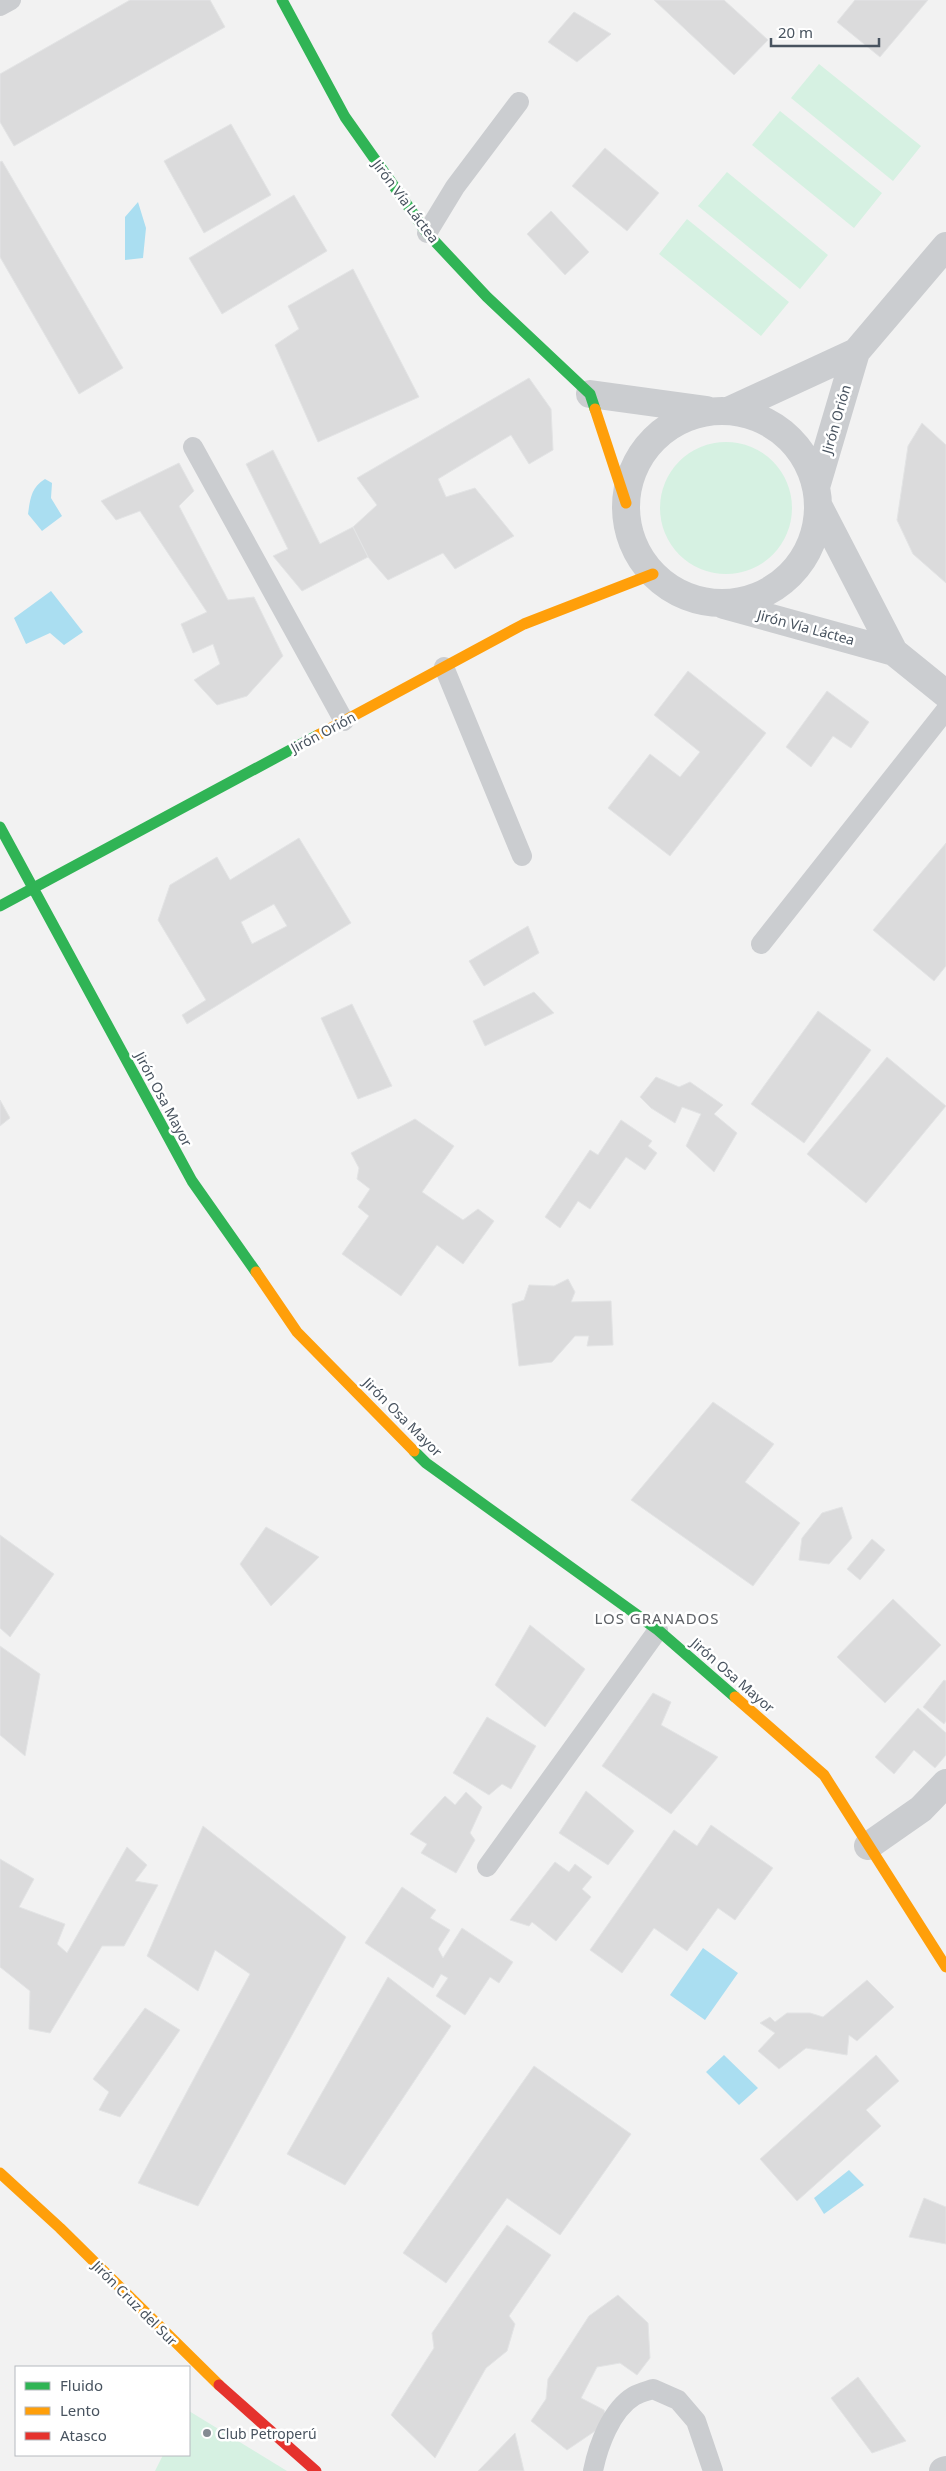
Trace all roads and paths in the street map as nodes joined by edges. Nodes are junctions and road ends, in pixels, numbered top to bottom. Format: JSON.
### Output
{"nodes":[{"id":1,"x":11,"y":0,"type":"edge"},
{"id":2,"x":282,"y":0,"type":"edge"},
{"id":3,"x":0,"y":6,"type":"edge"},
{"id":4,"x":519,"y":102,"type":"dead end"},
{"id":5,"x":426,"y":233,"type":"junction"},
{"id":6,"x":946,"y":246,"type":"edge"},
{"id":7,"x":856,"y":352,"type":"junction"},
{"id":8,"x":590,"y":394,"type":"junction"},
{"id":9,"x":721,"y":411,"type":"junction"},
{"id":10,"x":193,"y":447,"type":"dead end"},
{"id":11,"x":817,"y":496,"type":"junction"},
{"id":12,"x":626,"y":503,"type":"junction"},
{"id":13,"x":653,"y":574,"type":"junction"},
{"id":14,"x":718,"y":603,"type":"junction"},
{"id":15,"x":894,"y":652,"type":"junction"},
{"id":16,"x":444,"y":667,"type":"junction"},
{"id":17,"x":946,"y":694,"type":"edge"},
{"id":18,"x":946,"y":710,"type":"edge"},
{"id":19,"x":344,"y":721,"type":"junction"},
{"id":20,"x":0,"y":827,"type":"edge"},
{"id":21,"x":522,"y":856,"type":"dead end"},
{"id":22,"x":34,"y":888,"type":"junction"},
{"id":23,"x":0,"y":906,"type":"edge"},
{"id":24,"x":761,"y":944,"type":"dead end"},
{"id":25,"x":658,"y":1630,"type":"junction"},
{"id":26,"x":946,"y":1783,"type":"edge"},
{"id":27,"x":868,"y":1846,"type":"junction"},
{"id":28,"x":487,"y":1867,"type":"dead end"},
{"id":29,"x":946,"y":1967,"type":"edge"},
{"id":30,"x":0,"y":2173,"type":"edge"},
{"id":31,"x":316,"y":2471,"type":"edge"},
{"id":32,"x":593,"y":2471,"type":"edge"},
{"id":33,"x":713,"y":2471,"type":"edge"}],
"edges":[{"from":1,"to":3,"type":"lane"},
{"from":2,"to":5,"type":"street","name":"Jirón Vía Láctea"},
{"from":4,"to":5,"type":"lane"},
{"from":5,"to":8,"type":"street","name":"Jirón Vía Láctea"},
{"from":6,"to":7,"type":"street","name":"Jirón Orión"},
{"from":7,"to":9,"type":"street","name":"Jirón Orión"},
{"from":7,"to":11,"type":"street","name":"Jirón Orión"},
{"from":8,"to":9,"type":"street"},
{"from":8,"to":12,"type":"street","name":"Jirón Vía Láctea"},
{"from":9,"to":11,"type":"street","name":"Jirón Vía Láctea"},
{"from":9,"to":12,"type":"street","name":"Jirón Orión"},
{"from":10,"to":19,"type":"lane"},
{"from":11,"to":14,"type":"street","name":"Jirón Orión"},
{"from":11,"to":15,"type":"street","name":"Jirón Vía Láctea"},
{"from":12,"to":13,"type":"street","name":"Jirón Orión"},
{"from":13,"to":14,"type":"street","name":"Jirón Orión"},
{"from":13,"to":16,"type":"street","name":"Jirón Orión"},
{"from":14,"to":15,"type":"street","name":"Jirón Vía Láctea"},
{"from":15,"to":17,"type":"street","name":"Jirón Vía Láctea"},
{"from":16,"to":19,"type":"street","name":"Jirón Orión"},
{"from":16,"to":21,"type":"lane"},
{"from":18,"to":24,"type":"lane"},
{"from":19,"to":22,"type":"street","name":"Jirón Orión"},
{"from":20,"to":22,"type":"street","name":"Jirón Osa Mayor"},
{"from":22,"to":23,"type":"street","name":"Jirón Orión"},
{"from":22,"to":25,"type":"street","name":"Jirón Osa Mayor"},
{"from":25,"to":27,"type":"street","name":"Jirón Osa Mayor"},
{"from":25,"to":28,"type":"lane"},
{"from":26,"to":27,"type":"street"},
{"from":27,"to":29,"type":"street","name":"Jirón Osa Mayor"},
{"from":30,"to":31,"type":"street","name":"Jirón Cruz del Sur"},
{"from":32,"to":33,"type":"lane"}]}
